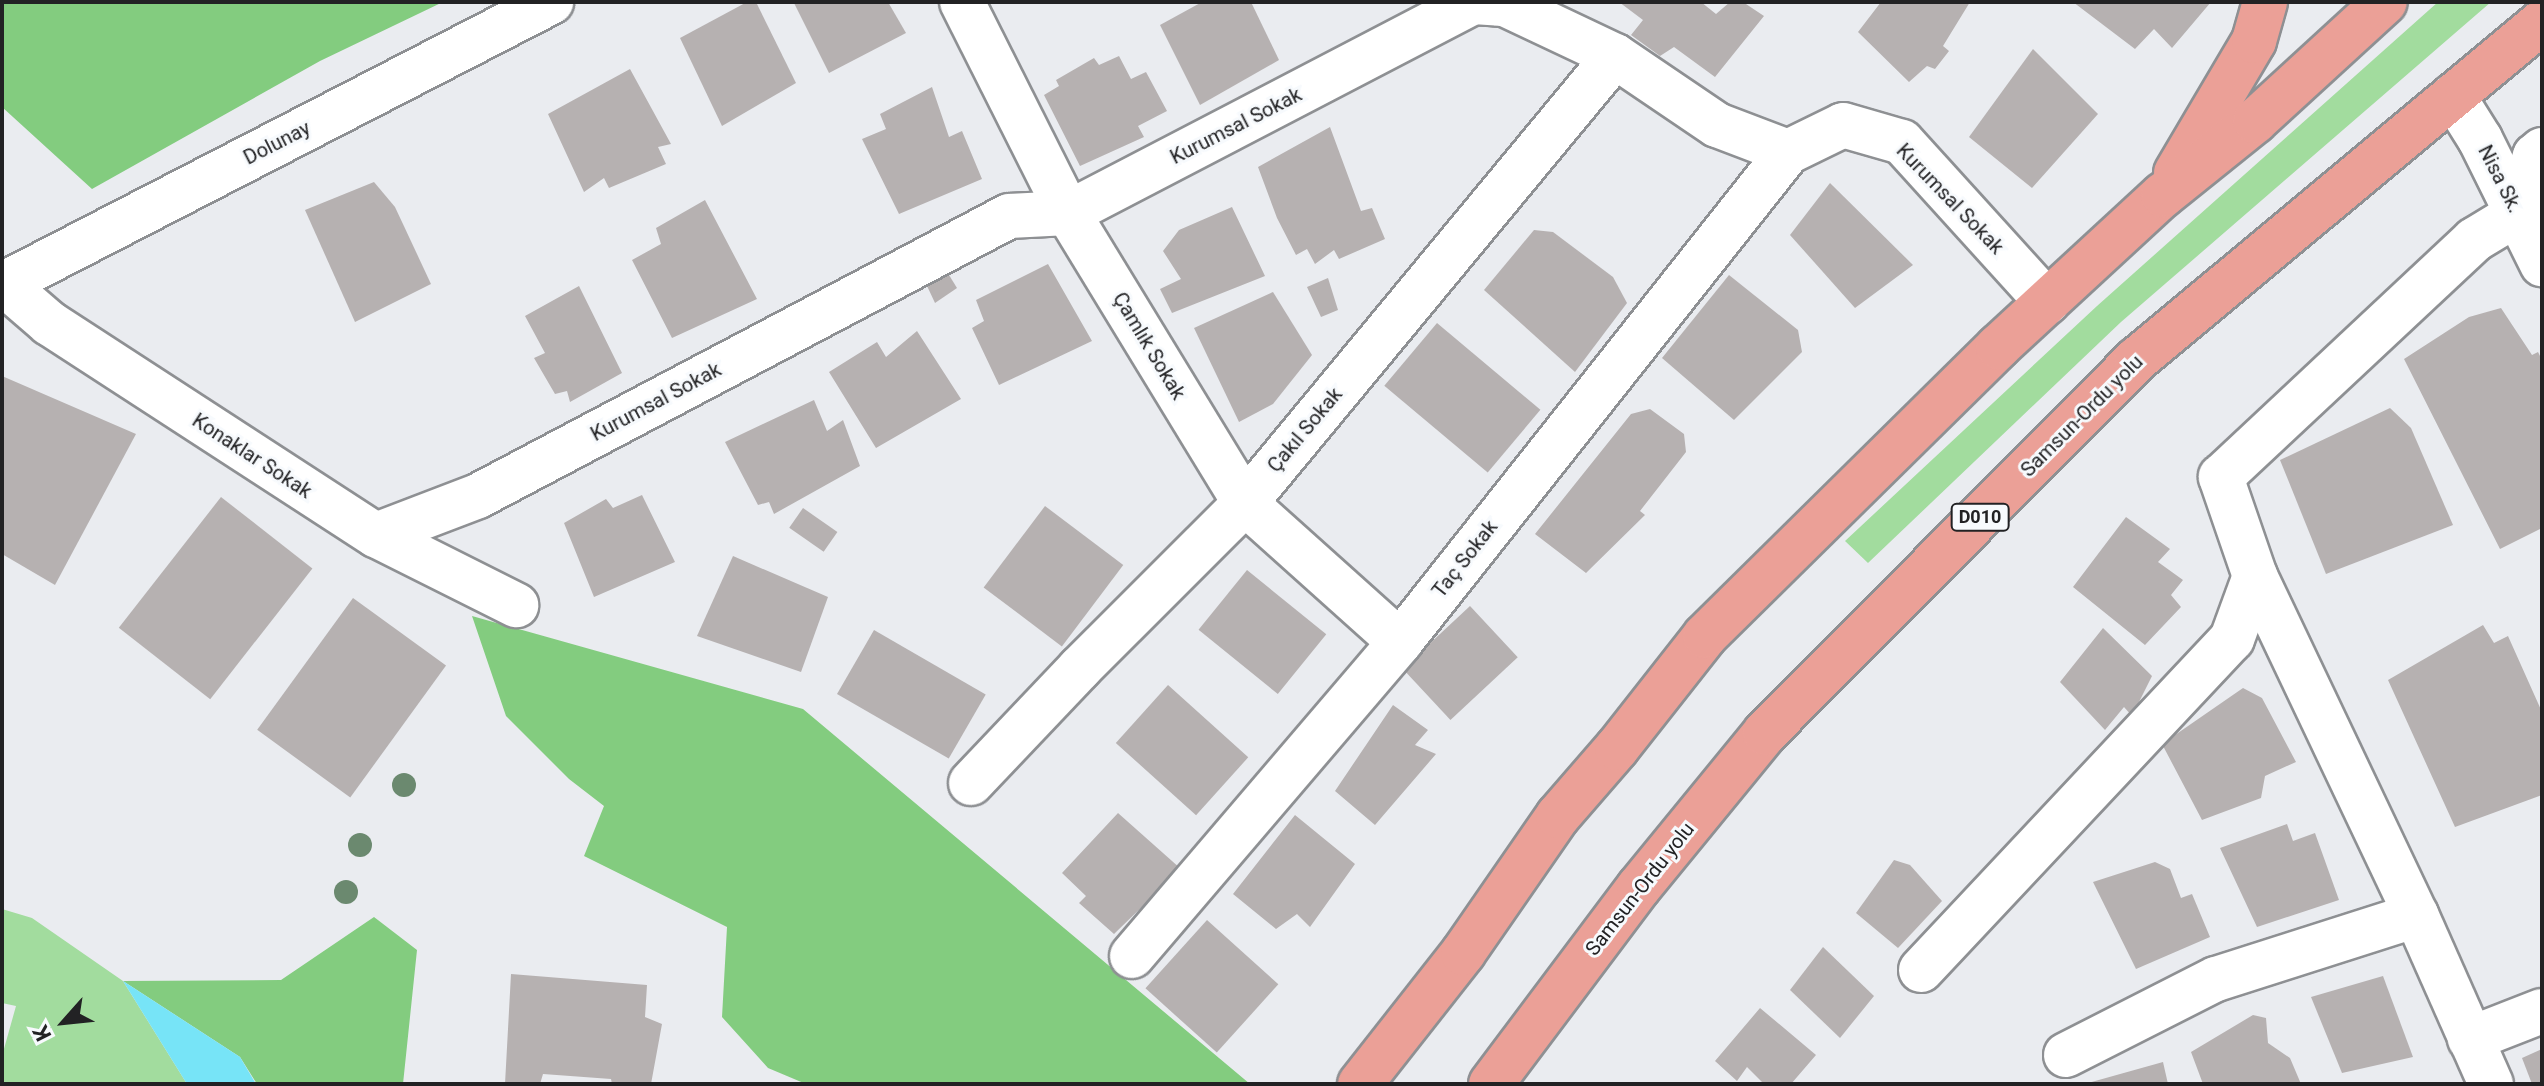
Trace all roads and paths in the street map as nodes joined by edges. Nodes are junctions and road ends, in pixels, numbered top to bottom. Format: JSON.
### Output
{"nodes":[{"id":1,"x":551,"y":2,"type":"edge"},
{"id":2,"x":962,"y":2,"type":"edge"},
{"id":3,"x":2265,"y":2,"type":"edge"},
{"id":4,"x":2385,"y":2,"type":"edge"},
{"id":5,"x":2542,"y":22,"type":"edge"},
{"id":6,"x":1615,"y":56,"type":"junction"},
{"id":7,"x":2453,"y":96,"type":"junction"},
{"id":8,"x":2542,"y":150,"type":"edge"},
{"id":9,"x":1788,"y":152,"type":"junction"},
{"id":10,"x":2163,"y":195,"type":"junction"},
{"id":11,"x":1068,"y":213,"type":"junction"},
{"id":12,"x":2517,"y":214,"type":"junction"},
{"id":13,"x":2542,"y":264,"type":"edge"},
{"id":14,"x":3,"y":284,"type":"edge"},
{"id":15,"x":2047,"y":302,"type":"junction"},
{"id":16,"x":1245,"y":503,"type":"junction"},
{"id":17,"x":376,"y":535,"type":"junction"},
{"id":18,"x":2255,"y":576,"type":"junction"},
{"id":19,"x":516,"y":605,"type":"dead end"},
{"id":20,"x":1400,"y":642,"type":"junction"},
{"id":21,"x":971,"y":783,"type":"dead end"},
{"id":22,"x":2416,"y":915,"type":"junction"},
{"id":23,"x":1132,"y":956,"type":"dead end"},
{"id":24,"x":1921,"y":970,"type":"dead end"},
{"id":25,"x":2542,"y":1011,"type":"edge"},
{"id":26,"x":2470,"y":1039,"type":"junction"},
{"id":27,"x":2066,"y":1055,"type":"dead end"},
{"id":28,"x":1360,"y":1084,"type":"edge"},
{"id":29,"x":1491,"y":1084,"type":"edge"},
{"id":30,"x":2491,"y":1084,"type":"edge"}],
"edges":[{"from":1,"to":14,"type":"street","name":"Dolunay"},
{"from":2,"to":11,"type":"street","name":"Çamlık Sokak"},
{"from":3,"to":10,"type":"highway"},
{"from":4,"to":10,"type":"highway"},
{"from":5,"to":7,"type":"highway","name":"Samsun-Ordu yolu","number":"D010"},
{"from":6,"to":9,"type":"street","name":"Kurumsal Sokak"},
{"from":6,"to":11,"type":"street","name":"Kurumsal Sokak"},
{"from":6,"to":16,"type":"street","name":"Çakıl Sokak"},
{"from":7,"to":12,"type":"street","name":"Nisa Sk."},
{"from":7,"to":29,"type":"highway","name":"Samsun-Ordu yolu","number":"D010"},
{"from":8,"to":12,"type":"street"},
{"from":9,"to":15,"type":"street","name":"Kurumsal Sokak"},
{"from":9,"to":20,"type":"street","name":"Taç Sokak"},
{"from":10,"to":15,"type":"highway"},
{"from":11,"to":16,"type":"street","name":"Çamlık Sokak"},
{"from":11,"to":17,"type":"street","name":"Kurumsal Sokak"},
{"from":12,"to":13,"type":"street","name":"Nisa Sk."},
{"from":12,"to":18,"type":"street"},
{"from":14,"to":17,"type":"street","name":"Konaklar Sokak"},
{"from":15,"to":28,"type":"highway"},
{"from":16,"to":20,"type":"street","name":"Çamlık Sokak"},
{"from":16,"to":21,"type":"street","name":"Çakıl Sokak"},
{"from":17,"to":19,"type":"street","name":"Konaklar Sokak"},
{"from":18,"to":22,"type":"street"},
{"from":18,"to":24,"type":"street"},
{"from":20,"to":23,"type":"street","name":"Taç Sokak"},
{"from":22,"to":26,"type":"street"},
{"from":22,"to":27,"type":"street"},
{"from":25,"to":26,"type":"street"},
{"from":26,"to":30,"type":"street"}]}
